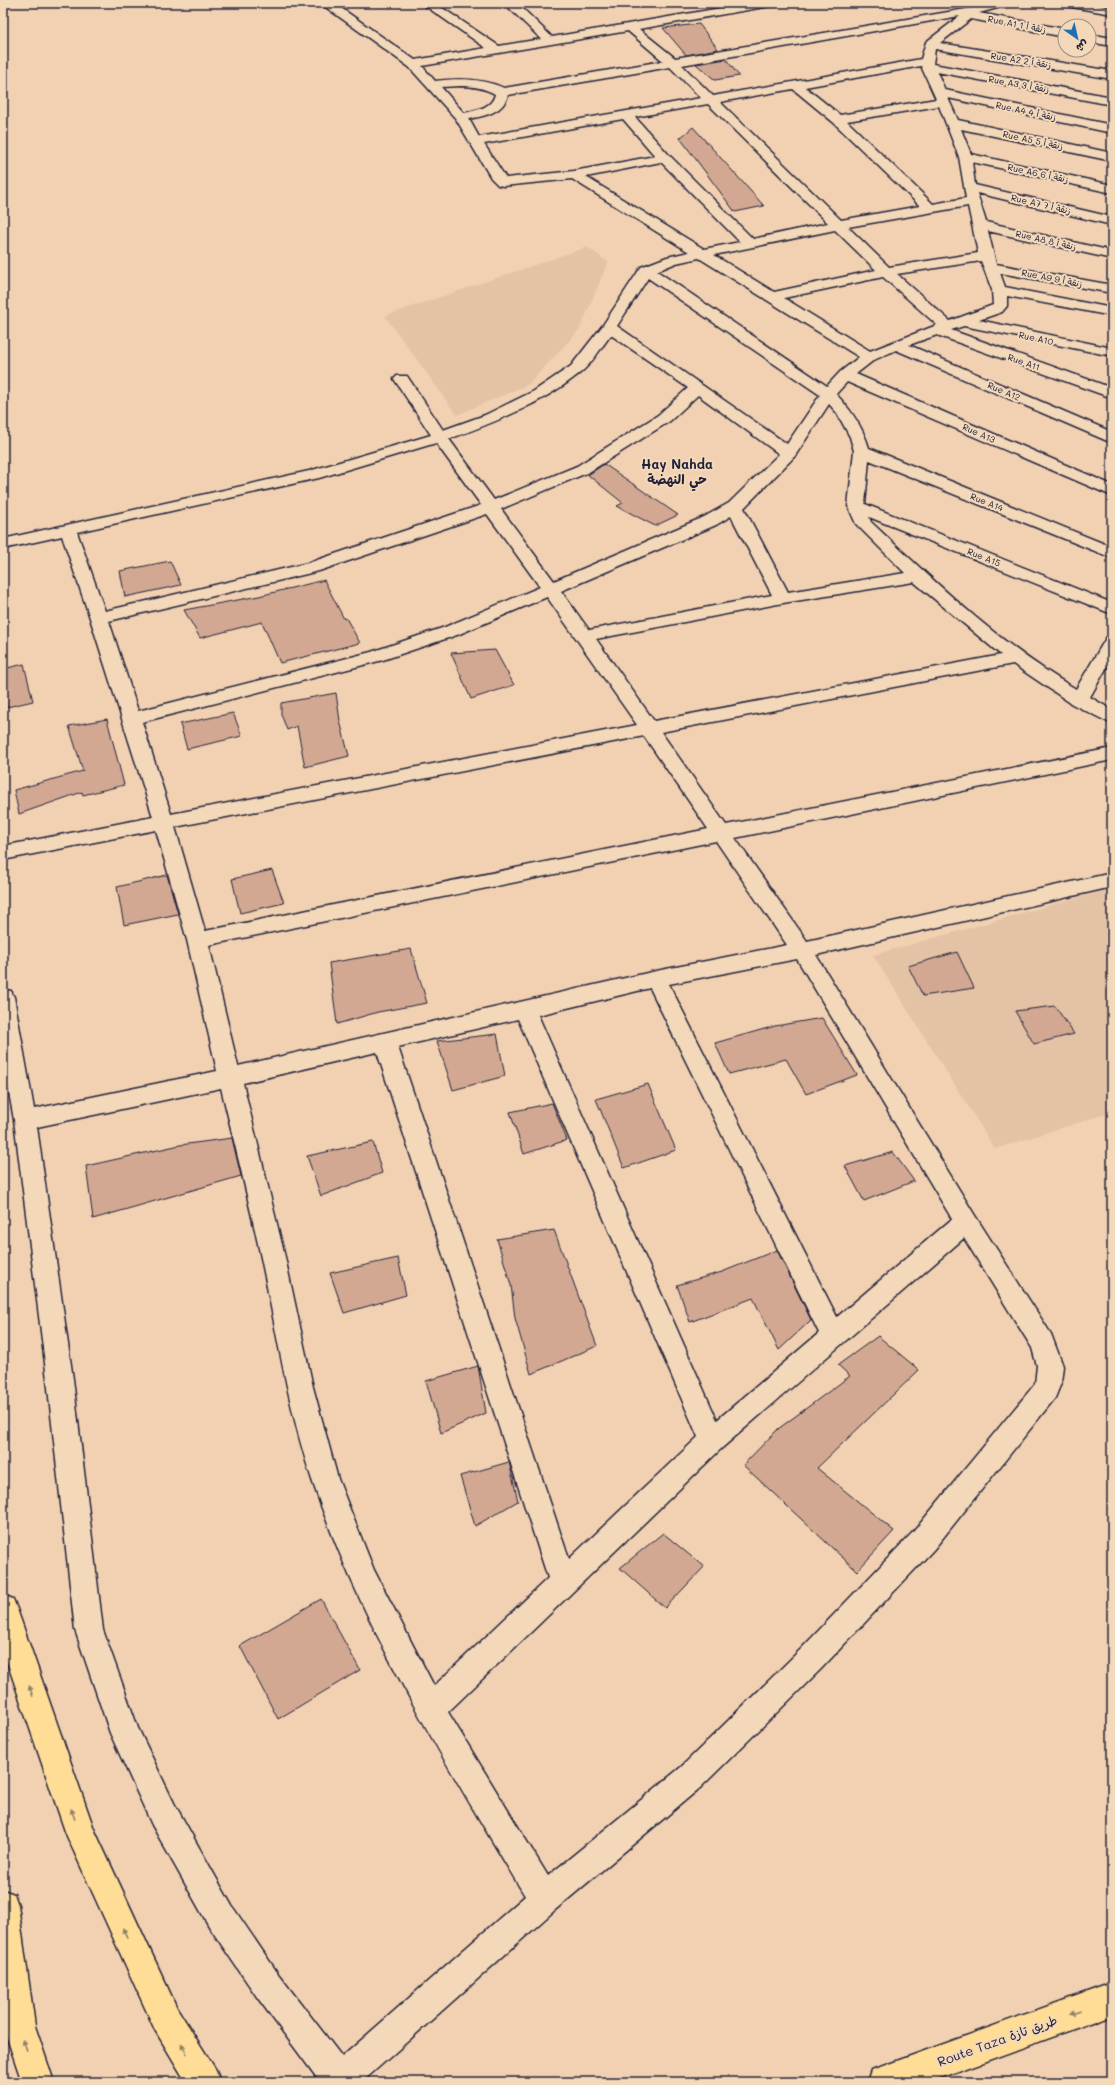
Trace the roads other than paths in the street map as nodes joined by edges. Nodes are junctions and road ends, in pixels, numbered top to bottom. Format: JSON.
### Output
{"nodes":[{"id":1,"x":326,"y":3,"type":"edge"},
{"id":2,"x":427,"y":3,"type":"edge"},
{"id":3,"x":510,"y":3,"type":"edge"},
{"id":4,"x":770,"y":3,"type":"edge"},
{"id":5,"x":1066,"y":3,"type":"edge"},
{"id":6,"x":715,"y":7,"type":"edge"},
{"id":7,"x":984,"y":8,"type":"edge"},
{"id":8,"x":1112,"y":11,"type":"edge"},
{"id":9,"x":629,"y":26,"type":"junction"},
{"id":10,"x":1057,"y":31,"type":"edge"},
{"id":11,"x":1097,"y":39,"type":"edge"},
{"id":12,"x":550,"y":41,"type":"junction"},
{"id":13,"x":1112,"y":42,"type":"edge"},
{"id":14,"x":930,"y":45,"type":"junction"},
{"id":15,"x":496,"y":50,"type":"junction"},
{"id":16,"x":672,"y":62,"type":"junction"},
{"id":17,"x":413,"y":64,"type":"junction"},
{"id":18,"x":926,"y":65,"type":"junction"},
{"id":19,"x":1112,"y":75,"type":"edge"},
{"id":20,"x":433,"y":85,"type":"junction"},
{"id":21,"x":795,"y":85,"type":"junction"},
{"id":22,"x":502,"y":92,"type":"junction"},
{"id":23,"x":942,"y":98,"type":"junction"},
{"id":24,"x":712,"y":101,"type":"junction"},
{"id":25,"x":1112,"y":101,"type":"edge"},
{"id":26,"x":627,"y":116,"type":"junction"},
{"id":27,"x":461,"y":117,"type":"junction"},
{"id":28,"x":837,"y":119,"type":"junction"},
{"id":29,"x":953,"y":123,"type":"junction"},
{"id":30,"x":1112,"y":129,"type":"edge"},
{"id":31,"x":477,"y":141,"type":"junction"},
{"id":32,"x":965,"y":157,"type":"junction"},
{"id":33,"x":1112,"y":157,"type":"edge"},
{"id":34,"x":664,"y":158,"type":"junction"},
{"id":35,"x":574,"y":175,"type":"junction"},
{"id":36,"x":1112,"y":189,"type":"edge"},
{"id":37,"x":971,"y":194,"type":"junction"},
{"id":38,"x":928,"y":207,"type":"junction"},
{"id":39,"x":1112,"y":221,"type":"edge"},
{"id":40,"x":839,"y":225,"type":"junction"},
{"id":41,"x":980,"y":225,"type":"junction"},
{"id":42,"x":748,"y":243,"type":"junction"},
{"id":43,"x":700,"y":253,"type":"junction"},
{"id":44,"x":1112,"y":255,"type":"edge"},
{"id":45,"x":989,"y":261,"type":"junction"},
{"id":46,"x":646,"y":270,"type":"junction"},
{"id":47,"x":886,"y":272,"type":"junction"},
{"id":48,"x":1112,"y":289,"type":"edge"},
{"id":49,"x":999,"y":290,"type":"junction"},
{"id":50,"x":770,"y":297,"type":"junction"},
{"id":51,"x":1112,"y":312,"type":"edge"},
{"id":52,"x":609,"y":326,"type":"junction"},
{"id":53,"x":948,"y":326,"type":"junction"},
{"id":54,"x":896,"y":345,"type":"junction"},
{"id":55,"x":1112,"y":352,"type":"edge"},
{"id":56,"x":869,"y":357,"type":"junction"},
{"id":57,"x":845,"y":375,"type":"junction"},
{"id":58,"x":402,"y":379,"type":"dead end"},
{"id":59,"x":697,"y":387,"type":"junction"},
{"id":60,"x":1112,"y":393,"type":"edge"},
{"id":61,"x":828,"y":394,"type":"junction"},
{"id":62,"x":440,"y":437,"type":"junction"},
{"id":63,"x":1112,"y":438,"type":"edge"},
{"id":64,"x":862,"y":452,"type":"junction"},
{"id":65,"x":789,"y":453,"type":"junction"},
{"id":66,"x":1112,"y":491,"type":"edge"},
{"id":67,"x":856,"y":506,"type":"junction"},
{"id":68,"x":491,"y":507,"type":"junction"},
{"id":69,"x":735,"y":507,"type":"junction"},
{"id":70,"x":68,"y":530,"type":"junction"},
{"id":71,"x":3,"y":544,"type":"edge"},
{"id":72,"x":1112,"y":553,"type":"edge"},
{"id":73,"x":918,"y":576,"type":"junction"},
{"id":74,"x":550,"y":590,"type":"junction"},
{"id":75,"x":783,"y":598,"type":"junction"},
{"id":76,"x":1112,"y":609,"type":"edge"},
{"id":77,"x":99,"y":618,"type":"junction"},
{"id":78,"x":585,"y":636,"type":"junction"},
{"id":79,"x":1112,"y":642,"type":"edge"},
{"id":80,"x":1016,"y":658,"type":"junction"},
{"id":81,"x":1079,"y":700,"type":"junction"},
{"id":82,"x":1112,"y":718,"type":"edge"},
{"id":83,"x":131,"y":719,"type":"junction"},
{"id":84,"x":649,"y":730,"type":"junction"},
{"id":85,"x":1112,"y":754,"type":"edge"},
{"id":86,"x":164,"y":822,"type":"junction"},
{"id":87,"x":722,"y":832,"type":"junction"},
{"id":88,"x":3,"y":853,"type":"edge"},
{"id":89,"x":1112,"y":880,"type":"edge"},
{"id":90,"x":197,"y":940,"type":"junction"},
{"id":91,"x":802,"y":950,"type":"junction"},
{"id":92,"x":656,"y":979,"type":"junction"},
{"id":93,"x":3,"y":997,"type":"edge"},
{"id":94,"x":525,"y":1010,"type":"junction"},
{"id":95,"x":385,"y":1042,"type":"junction"},
{"id":96,"x":231,"y":1077,"type":"junction"},
{"id":97,"x":26,"y":1120,"type":"junction"},
{"id":98,"x":966,"y":1221,"type":"junction"},
{"id":99,"x":833,"y":1335,"type":"junction"},
{"id":100,"x":713,"y":1440,"type":"junction"},
{"id":101,"x":563,"y":1582,"type":"junction"},
{"id":102,"x":3,"y":1609,"type":"edge"},
{"id":103,"x":430,"y":1709,"type":"junction"},
{"id":104,"x":544,"y":1899,"type":"junction"},
{"id":105,"x":3,"y":1905,"type":"edge"},
{"id":106,"x":1112,"y":1999,"type":"edge"},
{"id":107,"x":338,"y":2081,"type":"edge"},
{"id":108,"x":38,"y":2082,"type":"edge"},
{"id":109,"x":204,"y":2082,"type":"edge"},
{"id":110,"x":883,"y":2082,"type":"edge"}],
"edges":[{"from":1,"to":17,"type":"street"},
{"from":2,"to":15,"type":"street"},
{"from":3,"to":12,"type":"street"},
{"from":4,"to":6,"type":"street"},
{"from":5,"to":8,"type":"street"},
{"from":6,"to":9,"type":"street"},
{"from":7,"to":10,"type":"street","name":"Rue A1 زنقة أ 1"},
{"from":7,"to":14,"type":"street"},
{"from":7,"to":16,"type":"street"},
{"from":9,"to":12,"type":"street"},
{"from":9,"to":16,"type":"street"},
{"from":11,"to":13,"type":"street"},
{"from":12,"to":15,"type":"street"},
{"from":14,"to":18,"type":"street"},
{"from":14,"to":19,"type":"street","name":"Rue A2 زنقة أ 2"},
{"from":15,"to":17,"type":"street"},
{"from":16,"to":22,"type":"street"},
{"from":16,"to":24,"type":"street"},
{"from":17,"to":20,"type":"street"},
{"from":18,"to":21,"type":"street"},
{"from":18,"to":23,"type":"street"},
{"from":18,"to":25,"type":"street","name":"Rue A3 زنقة أ 3"},
{"from":20,"to":22,"type":"street"},
{"from":20,"to":27,"type":"street"},
{"from":21,"to":24,"type":"street"},
{"from":21,"to":28,"type":"street"},
{"from":22,"to":27,"type":"street"},
{"from":23,"to":28,"type":"street"},
{"from":23,"to":29,"type":"street"},
{"from":23,"to":30,"type":"street","name":"Rue A4 زنقة أ 4"},
{"from":24,"to":26,"type":"street"},
{"from":24,"to":40,"type":"street"},
{"from":26,"to":31,"type":"street"},
{"from":26,"to":34,"type":"street"},
{"from":27,"to":31,"type":"street"},
{"from":28,"to":38,"type":"street"},
{"from":29,"to":32,"type":"street"},
{"from":29,"to":33,"type":"street","name":"Rue A5 زنقة أ 5"},
{"from":31,"to":35,"type":"street"},
{"from":32,"to":36,"type":"street","name":"Rue A6 زنقة أ 6"},
{"from":32,"to":37,"type":"street"},
{"from":34,"to":35,"type":"street"},
{"from":34,"to":42,"type":"street"},
{"from":35,"to":43,"type":"street"},
{"from":37,"to":38,"type":"street"},
{"from":37,"to":39,"type":"street","name":"Rue A7 زنقة أ 7"},
{"from":37,"to":41,"type":"street"},
{"from":38,"to":40,"type":"street"},
{"from":40,"to":42,"type":"street"},
{"from":40,"to":47,"type":"street"},
{"from":41,"to":44,"type":"street","name":"Rue A8 زنقة أ 8"},
{"from":41,"to":45,"type":"street"},
{"from":42,"to":43,"type":"street"},
{"from":43,"to":46,"type":"street"},
{"from":43,"to":50,"type":"street"},
{"from":45,"to":47,"type":"street","name":"Rue A9 زنقة أ 9"},
{"from":45,"to":48,"type":"street","name":"Rue A9 زنقة أ 9"},
{"from":45,"to":49,"type":"street"},
{"from":46,"to":52,"type":"street"},
{"from":46,"to":61,"type":"street"},
{"from":47,"to":50,"type":"street","name":"Rue A9 زنقة أ 9"},
{"from":47,"to":53,"type":"street"},
{"from":49,"to":51,"type":"street"},
{"from":49,"to":53,"type":"street"},
{"from":50,"to":56,"type":"street"},
{"from":52,"to":59,"type":"street"},
{"from":52,"to":62,"type":"street"},
{"from":53,"to":54,"type":"street"},
{"from":53,"to":55,"type":"street","name":"Rue A10"},
{"from":53,"to":60,"type":"street","name":"Rue A11"},
{"from":54,"to":56,"type":"street"},
{"from":54,"to":63,"type":"street","name":"Rue A12"},
{"from":56,"to":57,"type":"street"},
{"from":57,"to":61,"type":"street"},
{"from":57,"to":66,"type":"street","name":"Rue A13"},
{"from":58,"to":62,"type":"street"},
{"from":59,"to":65,"type":"street"},
{"from":59,"to":68,"type":"street"},
{"from":61,"to":64,"type":"street"},
{"from":61,"to":65,"type":"street"},
{"from":62,"to":68,"type":"street"},
{"from":62,"to":70,"type":"street"},
{"from":64,"to":67,"type":"street"},
{"from":64,"to":72,"type":"street","name":"Rue A14"},
{"from":65,"to":69,"type":"street"},
{"from":67,"to":73,"type":"street"},
{"from":67,"to":76,"type":"street","name":"Rue A15"},
{"from":68,"to":74,"type":"street"},
{"from":68,"to":77,"type":"street"},
{"from":69,"to":74,"type":"street"},
{"from":69,"to":75,"type":"street"},
{"from":70,"to":71,"type":"street"},
{"from":70,"to":77,"type":"street"},
{"from":73,"to":75,"type":"street"},
{"from":73,"to":80,"type":"street"},
{"from":74,"to":78,"type":"street"},
{"from":74,"to":83,"type":"street"},
{"from":75,"to":78,"type":"street"},
{"from":77,"to":83,"type":"street"},
{"from":78,"to":84,"type":"street"},
{"from":79,"to":81,"type":"street"},
{"from":80,"to":81,"type":"street"},
{"from":80,"to":84,"type":"street"},
{"from":81,"to":82,"type":"street"},
{"from":83,"to":86,"type":"street"},
{"from":84,"to":86,"type":"street"},
{"from":84,"to":87,"type":"street"},
{"from":85,"to":87,"type":"street"},
{"from":86,"to":88,"type":"street"},
{"from":86,"to":90,"type":"street"},
{"from":87,"to":90,"type":"street"},
{"from":87,"to":91,"type":"street"},
{"from":89,"to":91,"type":"street"},
{"from":90,"to":96,"type":"street"},
{"from":91,"to":92,"type":"street"},
{"from":91,"to":98,"type":"street"},
{"from":92,"to":94,"type":"street"},
{"from":92,"to":99,"type":"street"},
{"from":93,"to":97,"type":"street"},
{"from":94,"to":95,"type":"street"},
{"from":94,"to":100,"type":"street"},
{"from":95,"to":96,"type":"street"},
{"from":95,"to":101,"type":"street"},
{"from":96,"to":97,"type":"street"},
{"from":96,"to":103,"type":"street"},
{"from":97,"to":107,"type":"street"},
{"from":98,"to":99,"type":"street"},
{"from":98,"to":104,"type":"street"},
{"from":99,"to":100,"type":"street"},
{"from":100,"to":101,"type":"street"},
{"from":101,"to":103,"type":"street"},
{"from":109,"to":102,"type":"highway","one_way":true},
{"from":103,"to":104,"type":"street"},
{"from":104,"to":107,"type":"street"},
{"from":108,"to":105,"type":"highway","one_way":true},
{"from":106,"to":110,"type":"highway","name":"Route Taza طريق تازة","one_way":true}]}
